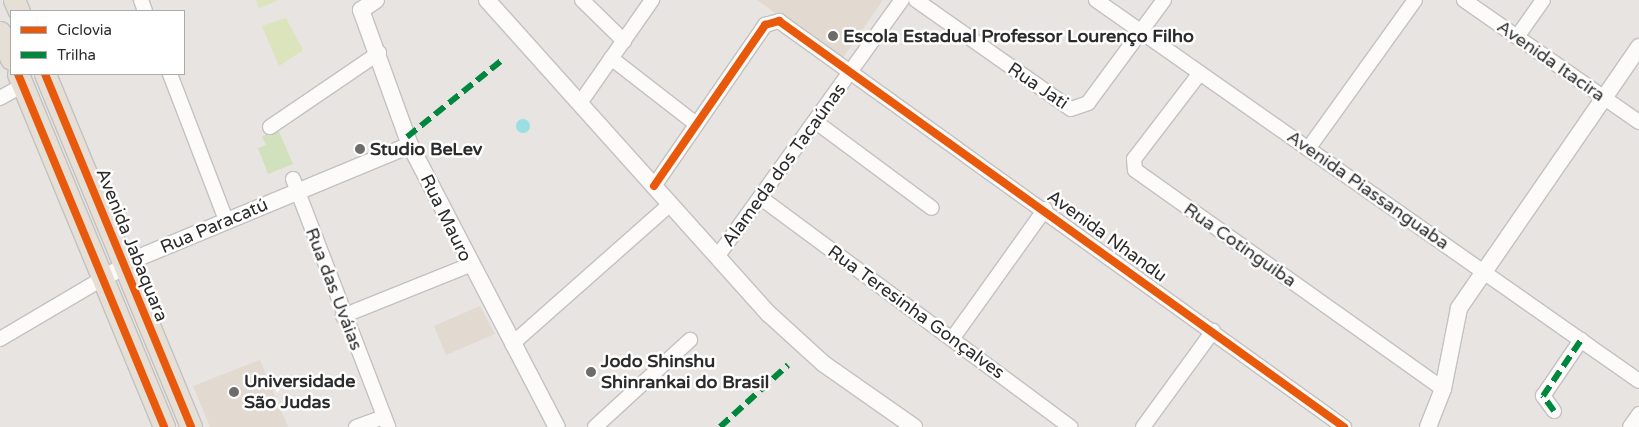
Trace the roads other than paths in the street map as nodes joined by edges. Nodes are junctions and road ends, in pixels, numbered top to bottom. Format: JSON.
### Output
{"nodes":[{"id":1,"x":376,"y":0,"type":"edge"},
{"id":2,"x":488,"y":0,"type":"edge"},
{"id":3,"x":582,"y":0,"type":"edge"},
{"id":4,"x":652,"y":0,"type":"edge"},
{"id":5,"x":902,"y":0,"type":"edge"},
{"id":6,"x":916,"y":0,"type":"edge"},
{"id":7,"x":1096,"y":0,"type":"edge"},
{"id":8,"x":1164,"y":0,"type":"edge"},
{"id":9,"x":1414,"y":0,"type":"edge"},
{"id":10,"x":1464,"y":0,"type":"edge"},
{"id":11,"x":1543,"y":0,"type":"edge"},
{"id":12,"x":358,"y":5,"type":"edge"},
{"id":13,"x":0,"y":32,"type":"edge"},
{"id":14,"x":1142,"y":32,"type":"junction"},
{"id":15,"x":1517,"y":38,"type":"junction"},
{"id":16,"x":624,"y":41,"type":"junction"},
{"id":17,"x":1639,"y":47,"type":"edge"},
{"id":18,"x":379,"y":53,"type":"junction"},
{"id":19,"x":10,"y":57,"type":"edge"},
{"id":20,"x":611,"y":58,"type":"junction"},
{"id":21,"x":850,"y":73,"type":"junction"},
{"id":22,"x":1200,"y":73,"type":"junction"},
{"id":23,"x":45,"y":75,"type":"edge"},
{"id":24,"x":170,"y":75,"type":"edge"},
{"id":25,"x":20,"y":80,"type":"edge"},
{"id":26,"x":0,"y":98,"type":"edge"},
{"id":27,"x":1604,"y":98,"type":"junction"},
{"id":28,"x":580,"y":103,"type":"junction"},
{"id":29,"x":816,"y":122,"type":"junction"},
{"id":30,"x":1639,"y":122,"type":"edge"},
{"id":31,"x":696,"y":124,"type":"junction"},
{"id":32,"x":270,"y":127,"type":"dead end"},
{"id":33,"x":410,"y":145,"type":"junction"},
{"id":34,"x":1308,"y":149,"type":"junction"},
{"id":35,"x":295,"y":185,"type":"junction"},
{"id":36,"x":654,"y":186,"type":"junction"},
{"id":37,"x":761,"y":198,"type":"junction"},
{"id":38,"x":670,"y":204,"type":"junction"},
{"id":39,"x":932,"y":208,"type":"dead end"},
{"id":40,"x":1045,"y":209,"type":"junction"},
{"id":41,"x":226,"y":220,"type":"junction"},
{"id":42,"x":717,"y":256,"type":"junction"},
{"id":43,"x":124,"y":265,"type":"junction"},
{"id":44,"x":470,"y":265,"type":"junction"},
{"id":45,"x":1483,"y":270,"type":"junction"},
{"id":46,"x":102,"y":279,"type":"junction"},
{"id":47,"x":343,"y":316,"type":"junction"},
{"id":48,"x":1213,"y":331,"type":"junction"},
{"id":49,"x":0,"y":339,"type":"edge"},
{"id":50,"x":952,"y":339,"type":"junction"},
{"id":51,"x":690,"y":340,"type":"dead end"},
{"id":52,"x":1581,"y":340,"type":"junction"},
{"id":53,"x":512,"y":344,"type":"junction"},
{"id":54,"x":1639,"y":381,"type":"edge"},
{"id":55,"x":1442,"y":389,"type":"junction"},
{"id":56,"x":1554,"y":411,"type":"dead end"},
{"id":57,"x":1639,"y":414,"type":"edge"},
{"id":58,"x":386,"y":422,"type":"edge"},
{"id":59,"x":164,"y":427,"type":"edge"},
{"id":60,"x":191,"y":427,"type":"edge"},
{"id":61,"x":356,"y":427,"type":"edge"},
{"id":62,"x":557,"y":427,"type":"edge"},
{"id":63,"x":595,"y":427,"type":"edge"},
{"id":64,"x":914,"y":427,"type":"edge"},
{"id":65,"x":1070,"y":427,"type":"edge"},
{"id":66,"x":1143,"y":427,"type":"edge"},
{"id":67,"x":1344,"y":427,"type":"edge"},
{"id":68,"x":1428,"y":427,"type":"edge"},
{"id":69,"x":1630,"y":427,"type":"edge"}],
"edges":[{"from":1,"to":12,"type":"street"},
{"from":2,"to":28,"type":"street"},
{"from":3,"to":16,"type":"street"},
{"from":4,"to":16,"type":"street"},
{"from":5,"to":21,"type":"street","name":"Alameda dos Tacaúnas"},
{"from":6,"to":14,"type":"street","name":"Rua Jati"},
{"from":7,"to":14,"type":"street","name":"Avenida Piassanguaba"},
{"from":8,"to":14,"type":"street"},
{"from":9,"to":34,"type":"street"},
{"from":10,"to":15,"type":"street","name":"Avenida Itacira"},
{"from":11,"to":15,"type":"street"},
{"from":12,"to":18,"type":"street","name":"Rua Mauro"},
{"from":13,"to":19,"type":"main road"},
{"from":14,"to":22,"type":"street","name":"Avenida Piassanguaba"},
{"from":15,"to":27,"type":"street","name":"Avenida Itacira"},
{"from":16,"to":20,"type":"street"},
{"from":17,"to":27,"type":"street"},
{"from":18,"to":32,"type":"street"},
{"from":18,"to":33,"type":"street","name":"Rua Mauro"},
{"from":20,"to":28,"type":"street"},
{"from":20,"to":31,"type":"street"},
{"from":21,"to":29,"type":"street","name":"Alameda dos Tacaúnas"},
{"from":21,"to":31,"type":"street","name":"Avenida Nhandu"},
{"from":21,"to":40,"type":"street","name":"Avenida Nhandu"},
{"from":22,"to":34,"type":"street","name":"Avenida Piassanguaba"},
{"from":22,"to":55,"type":"street","name":"Rua Cotinguiba"},
{"from":23,"to":43,"type":"main road","name":"Avenida Jabaquara"},
{"from":24,"to":41,"type":"street"},
{"from":25,"to":26,"type":"street"},
{"from":25,"to":46,"type":"main road"},
{"from":27,"to":30,"type":"street","name":"Avenida Itacira"},
{"from":27,"to":45,"type":"street"},
{"from":28,"to":36,"type":"street"},
{"from":29,"to":37,"type":"street","name":"Alameda dos Tacaúnas"},
{"from":29,"to":39,"type":"street"},
{"from":31,"to":36,"type":"street"},
{"from":33,"to":35,"type":"street","name":"Rua Paracatú"},
{"from":33,"to":44,"type":"street","name":"Rua Mauro"},
{"from":34,"to":45,"type":"street","name":"Avenida Piassanguaba"},
{"from":35,"to":41,"type":"street","name":"Rua Paracatú"},
{"from":35,"to":47,"type":"street","name":"Rua das Uváias"},
{"from":36,"to":38,"type":"street"},
{"from":37,"to":42,"type":"street","name":"Alameda dos Tacaúnas"},
{"from":37,"to":50,"type":"street","name":"Rua Teresinha Gonçalves"},
{"from":38,"to":42,"type":"street"},
{"from":38,"to":53,"type":"street"},
{"from":40,"to":48,"type":"street","name":"Avenida Nhandu"},
{"from":40,"to":50,"type":"street"},
{"from":41,"to":43,"type":"street","name":"Rua Paracatú"},
{"from":42,"to":64,"type":"street"},
{"from":43,"to":46,"type":"street","name":"Rua Paracatú"},
{"from":43,"to":60,"type":"main road","name":"Avenida Jabaquara"},
{"from":44,"to":47,"type":"street"},
{"from":44,"to":53,"type":"street","name":"Rua Mauro"},
{"from":45,"to":52,"type":"street","name":"Avenida Piassanguaba"},
{"from":45,"to":55,"type":"street"},
{"from":46,"to":49,"type":"street","name":"Rua Paracatú"},
{"from":46,"to":59,"type":"main road"},
{"from":47,"to":58,"type":"street","name":"Rua das Uváias"},
{"from":48,"to":66,"type":"street"},
{"from":48,"to":67,"type":"street","name":"Avenida Nhandu"},
{"from":50,"to":65,"type":"street","name":"Rua Teresinha Gonçalves"},
{"from":51,"to":63,"type":"street"},
{"from":52,"to":54,"type":"street","name":"Avenida Piassanguaba"},
{"from":52,"to":56,"type":"street"},
{"from":53,"to":62,"type":"street","name":"Rua Mauro"},
{"from":55,"to":68,"type":"street"},
{"from":57,"to":69,"type":"street"},
{"from":58,"to":61,"type":"street"}]}
